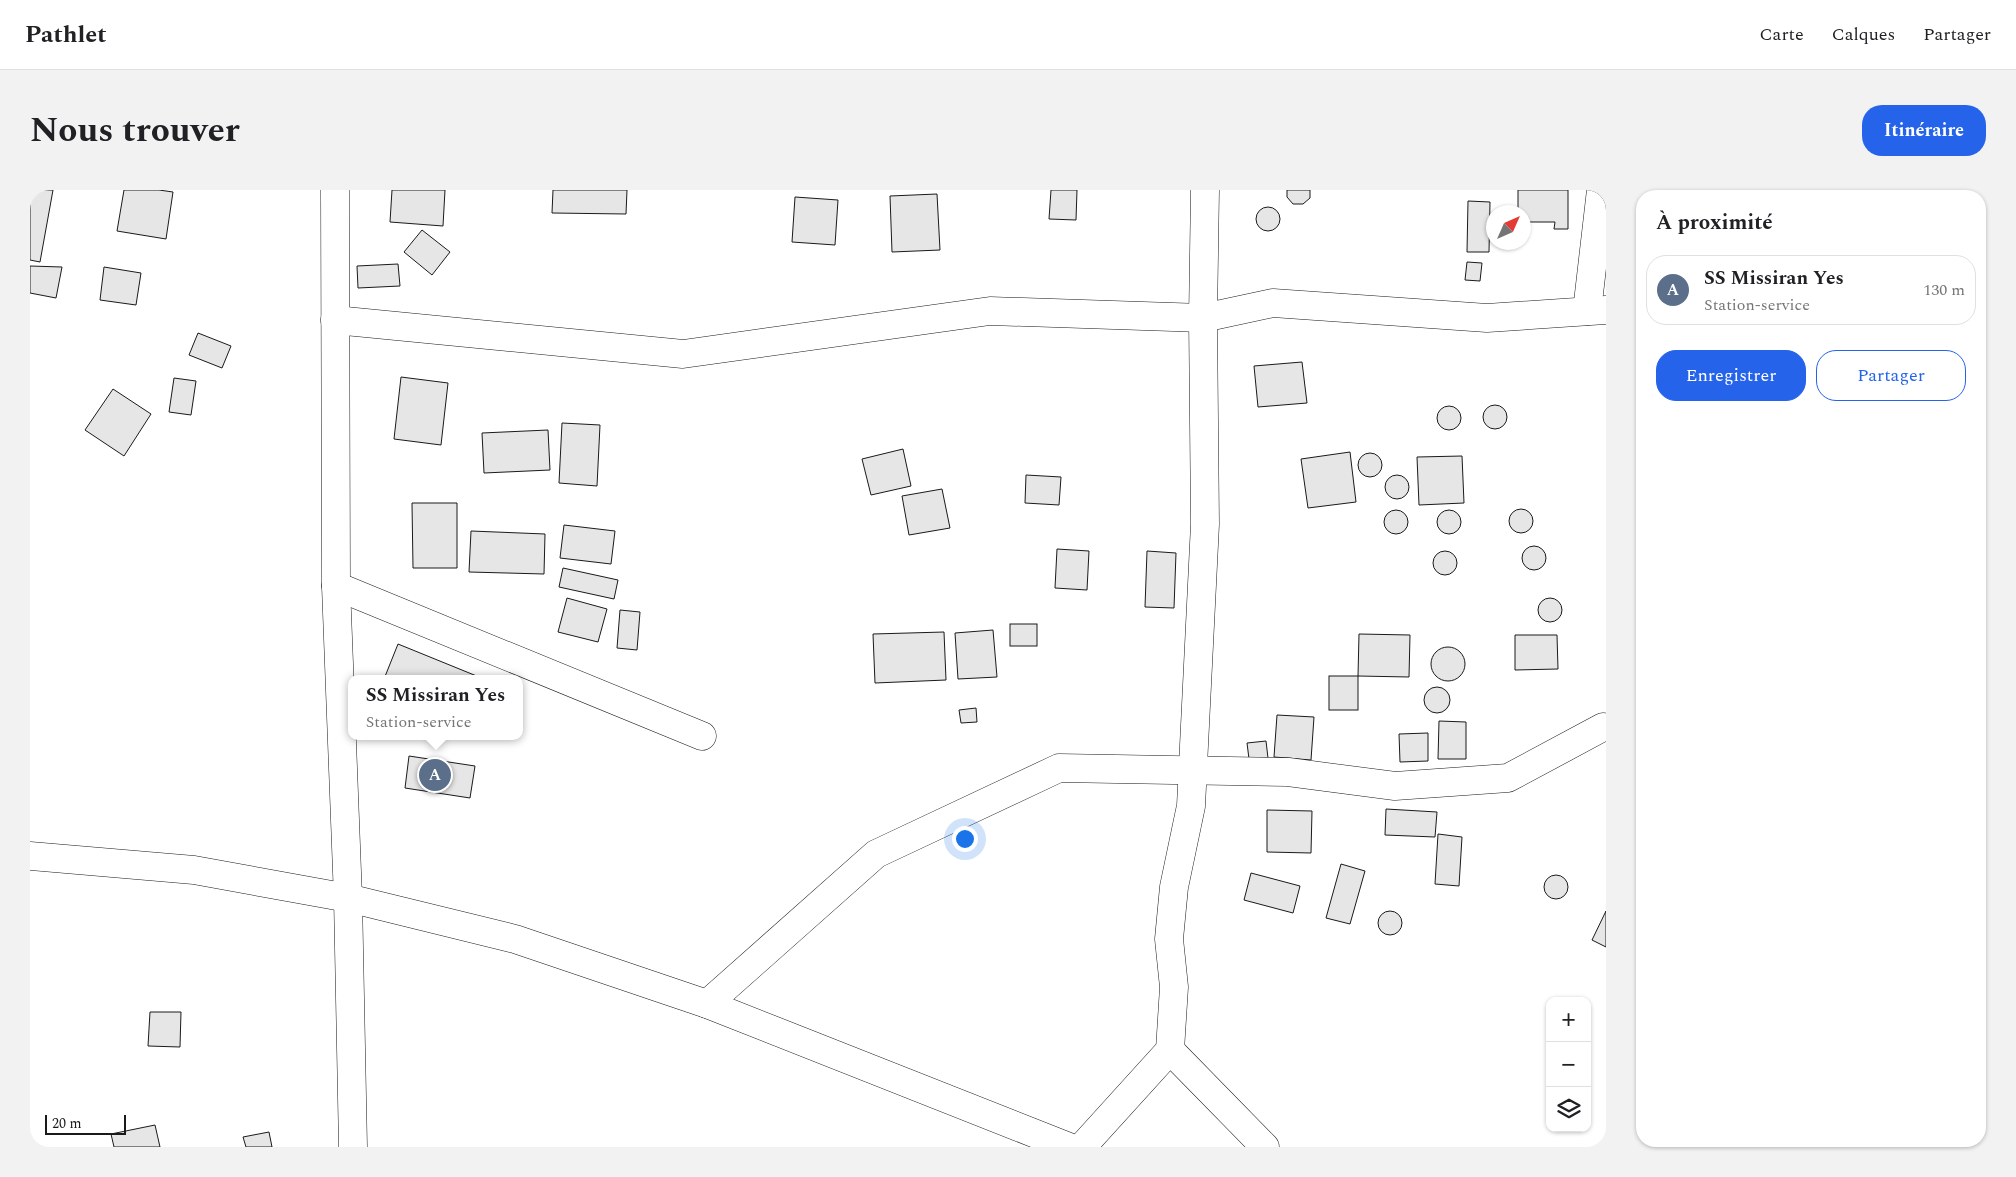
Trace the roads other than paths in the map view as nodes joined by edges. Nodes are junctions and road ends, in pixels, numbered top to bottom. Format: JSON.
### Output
{"nodes":[{"id":1,"x":335,"y":190,"type":"edge"},
{"id":2,"x":1205,"y":190,"type":"edge"},
{"id":3,"x":1601,"y":190,"type":"edge"},
{"id":4,"x":1597,"y":310,"type":"edge"},
{"id":5,"x":1203,"y":318,"type":"junction"},
{"id":6,"x":335,"y":320,"type":"junction"},
{"id":7,"x":336,"y":586,"type":"junction"},
{"id":8,"x":1603,"y":727,"type":"dead end"},
{"id":9,"x":702,"y":736,"type":"dead end"},
{"id":10,"x":1194,"y":771,"type":"junction"},
{"id":11,"x":30,"y":856,"type":"edge"},
{"id":12,"x":348,"y":898,"type":"junction"},
{"id":13,"x":707,"y":1004,"type":"junction"},
{"id":14,"x":1170,"y":1050,"type":"junction"},
{"id":15,"x":353,"y":1147,"type":"edge"},
{"id":16,"x":1069,"y":1147,"type":"edge"},
{"id":17,"x":1082,"y":1147,"type":"edge"},
{"id":18,"x":1265,"y":1147,"type":"edge"}],
"edges":[{"from":1,"to":6,"type":"street"},
{"from":2,"to":5,"type":"street"},
{"from":3,"to":4,"type":"street"},
{"from":4,"to":5,"type":"street"},
{"from":5,"to":6,"type":"street"},
{"from":5,"to":10,"type":"street"},
{"from":6,"to":7,"type":"street"},
{"from":7,"to":9,"type":"street"},
{"from":7,"to":12,"type":"street"},
{"from":8,"to":10,"type":"street"},
{"from":10,"to":13,"type":"street"},
{"from":10,"to":14,"type":"street"},
{"from":11,"to":12,"type":"street"},
{"from":12,"to":13,"type":"street"},
{"from":12,"to":15,"type":"street"},
{"from":13,"to":16,"type":"street"},
{"from":14,"to":17,"type":"street"},
{"from":14,"to":18,"type":"street"}]}
